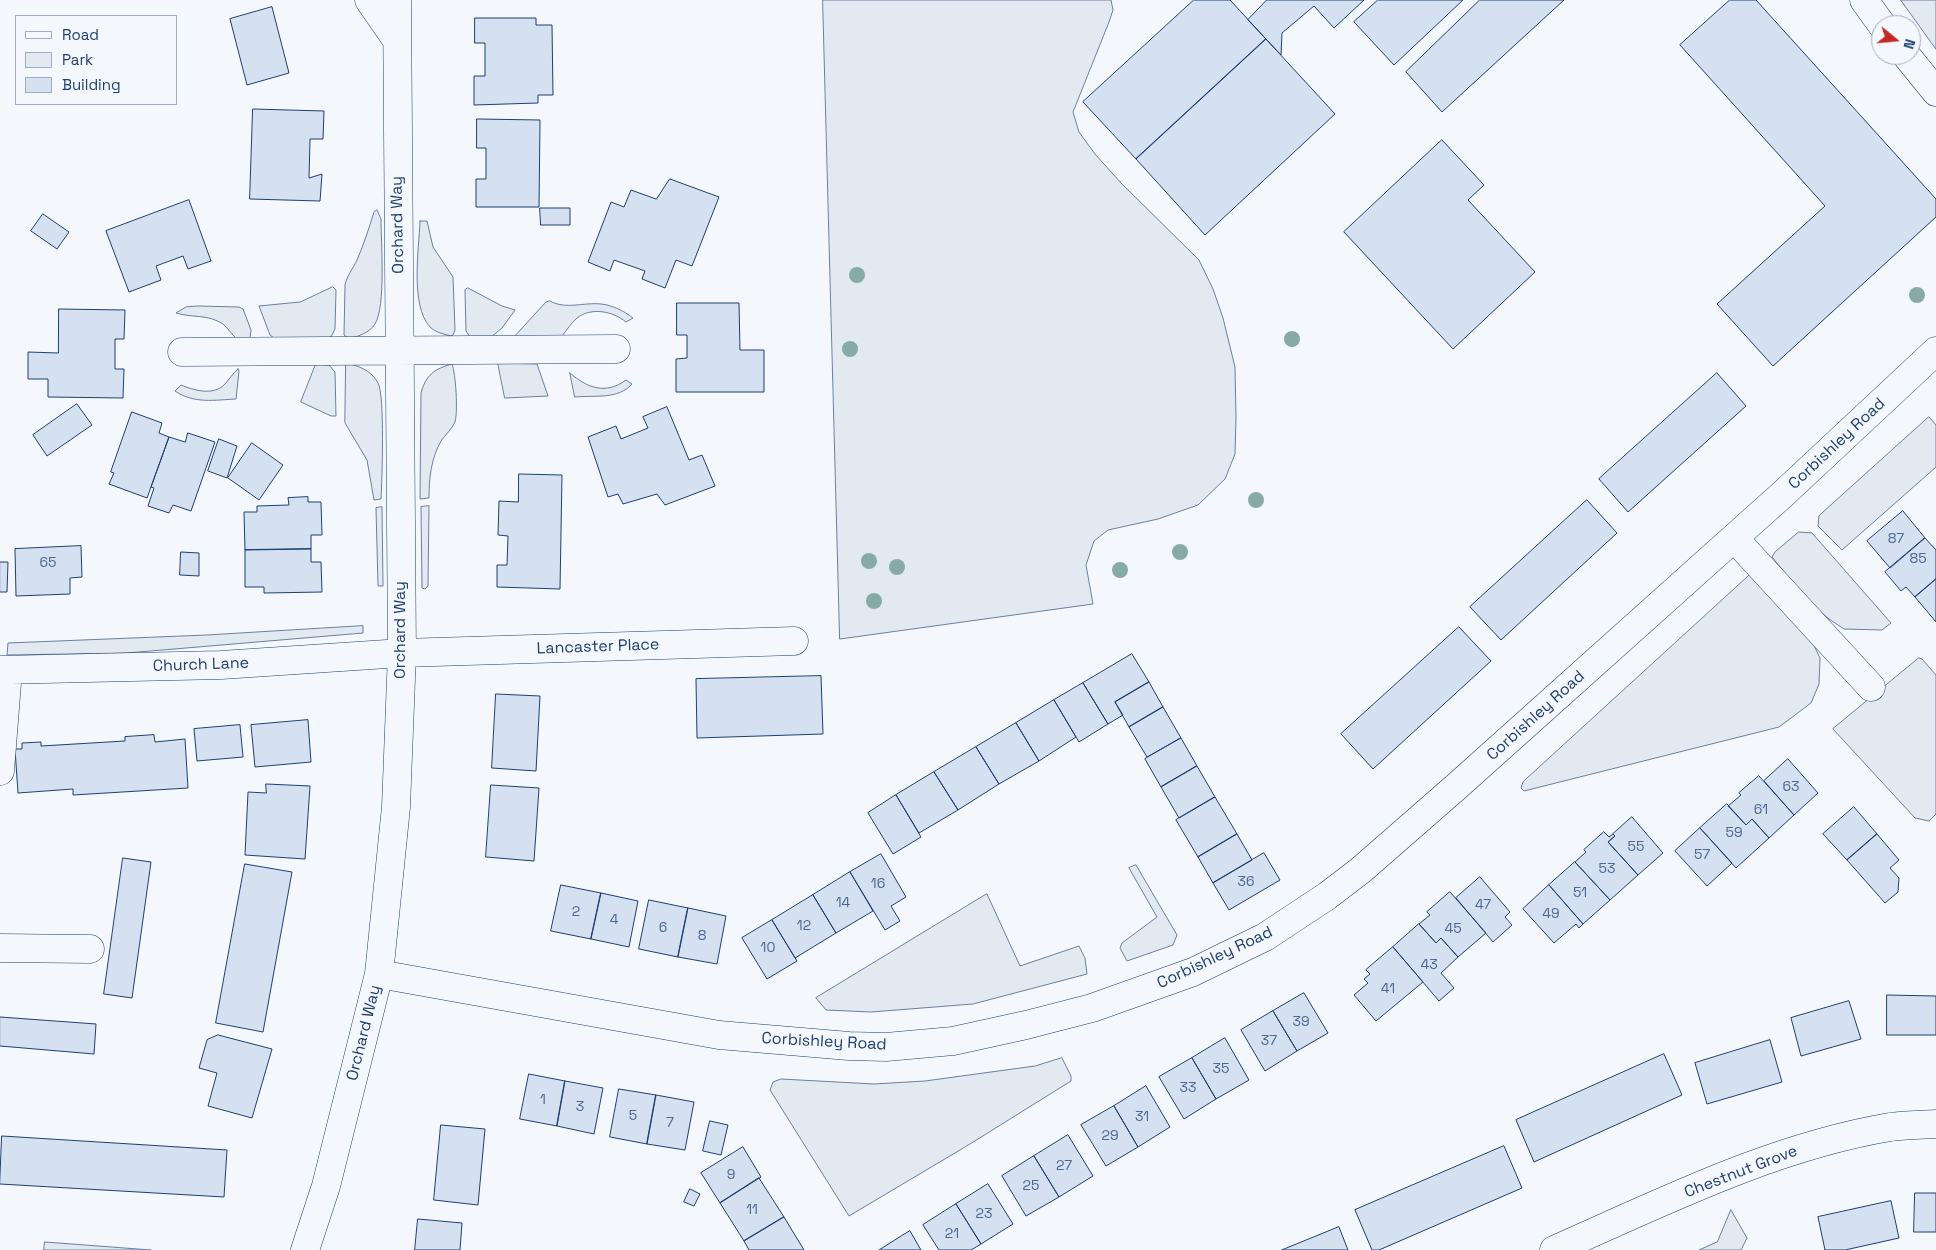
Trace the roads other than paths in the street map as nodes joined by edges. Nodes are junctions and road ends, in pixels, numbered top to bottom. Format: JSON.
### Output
{"nodes":[{"id":1,"x":369,"y":0,"type":"edge"},
{"id":2,"x":396,"y":0,"type":"edge"},
{"id":3,"x":1864,"y":0,"type":"edge"},
{"id":4,"x":1875,"y":15,"type":"edge"},
{"id":5,"x":396,"y":39,"type":"junction"},
{"id":6,"x":1914,"y":65,"type":"edge"},
{"id":7,"x":1936,"y":92,"type":"edge"},
{"id":8,"x":616,"y":349,"type":"dead end"},
{"id":9,"x":1936,"y":351,"type":"edge"},
{"id":10,"x":182,"y":352,"type":"dead end"},
{"id":11,"x":399,"y":352,"type":"junction"},
{"id":12,"x":1734,"y":538,"type":"junction"},
{"id":13,"x":794,"y":641,"type":"dead end"},
{"id":14,"x":402,"y":653,"type":"junction"},
{"id":15,"x":4,"y":670,"type":"edge"},
{"id":16,"x":1871,"y":687,"type":"dead end"},
{"id":17,"x":0,"y":772,"type":"edge"},
{"id":18,"x":0,"y":948,"type":"edge"},
{"id":19,"x":90,"y":949,"type":"dead end"},
{"id":20,"x":379,"y":974,"type":"junction"},
{"id":21,"x":1936,"y":1124,"type":"edge"},
{"id":22,"x":306,"y":1250,"type":"edge"},
{"id":23,"x":1554,"y":1250,"type":"edge"}],
"edges":[{"from":1,"to":5,"type":"street"},
{"from":2,"to":5,"type":"street","name":"Orchard Way"},
{"from":3,"to":4,"type":"street"},
{"from":5,"to":11,"type":"street","name":"Orchard Way"},
{"from":6,"to":7,"type":"street"},
{"from":8,"to":11,"type":"street"},
{"from":9,"to":12,"type":"street","name":"Corbishley Road"},
{"from":10,"to":11,"type":"street"},
{"from":11,"to":14,"type":"street","name":"Orchard Way"},
{"from":12,"to":16,"type":"street"},
{"from":12,"to":20,"type":"street","name":"Corbishley Road"},
{"from":13,"to":14,"type":"street","name":"Lancaster Place"},
{"from":14,"to":15,"type":"street","name":"Church Lane"},
{"from":14,"to":20,"type":"street","name":"Orchard Way"},
{"from":15,"to":17,"type":"street"},
{"from":18,"to":19,"type":"street"},
{"from":20,"to":22,"type":"street","name":"Orchard Way"},
{"from":21,"to":23,"type":"street","name":"Chestnut Grove"}]}
